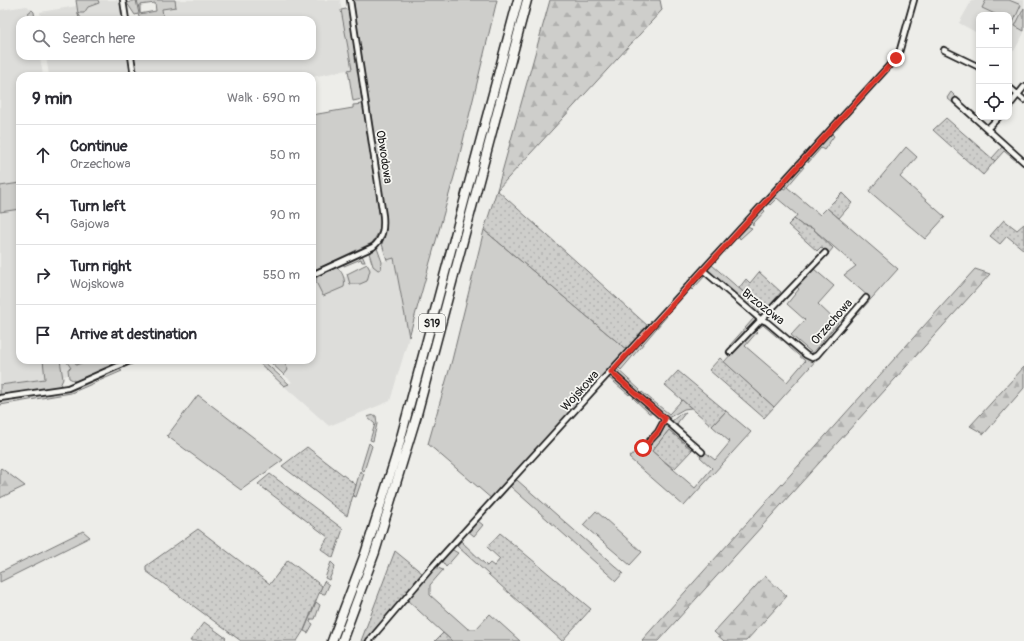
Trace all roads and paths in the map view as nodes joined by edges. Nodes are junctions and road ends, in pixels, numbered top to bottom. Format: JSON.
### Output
{"nodes":[{"id":1,"x":123,"y":0,"type":"edge"},
{"id":2,"x":350,"y":0,"type":"edge"},
{"id":3,"x":518,"y":0,"type":"edge"},
{"id":4,"x":527,"y":0,"type":"edge"},
{"id":5,"x":914,"y":0,"type":"edge"},
{"id":6,"x":125,"y":16,"type":"edge"},
{"id":7,"x":944,"y":50,"type":"dead end"},
{"id":8,"x":132,"y":60,"type":"edge"},
{"id":9,"x":976,"y":66,"type":"edge"},
{"id":10,"x":133,"y":72,"type":"edge"},
{"id":11,"x":1024,"y":87,"type":"edge"},
{"id":12,"x":1012,"y":89,"type":"edge"},
{"id":13,"x":1019,"y":95,"type":"junction"},
{"id":14,"x":1024,"y":100,"type":"edge"},
{"id":15,"x":956,"y":101,"type":"dead end"},
{"id":16,"x":1012,"y":103,"type":"edge"},
{"id":17,"x":996,"y":120,"type":"edge"},
{"id":18,"x":988,"y":129,"type":"junction"},
{"id":19,"x":1024,"y":162,"type":"edge"},
{"id":20,"x":825,"y":252,"type":"dead end"},
{"id":21,"x":703,"y":270,"type":"junction"},
{"id":22,"x":316,"y":273,"type":"edge"},
{"id":23,"x":866,"y":298,"type":"dead end"},
{"id":24,"x":760,"y":319,"type":"junction"},
{"id":25,"x":730,"y":352,"type":"dead end"},
{"id":26,"x":812,"y":358,"type":"joint"},
{"id":27,"x":123,"y":364,"type":"edge"},
{"id":28,"x":611,"y":372,"type":"junction"},
{"id":29,"x":0,"y":398,"type":"edge"},
{"id":30,"x":665,"y":419,"type":"junction"},
{"id":31,"x":643,"y":448,"type":"dead end"},
{"id":32,"x":702,"y":452,"type":"dead end"},
{"id":33,"x":332,"y":641,"type":"edge"},
{"id":34,"x":342,"y":641,"type":"edge"},
{"id":35,"x":369,"y":641,"type":"edge"}],
"edges":[{"from":1,"to":6,"type":"street"},
{"from":2,"to":22,"type":"street","name":"Obwodowa"},
{"from":3,"to":33,"type":"highway","number":"S19"},
{"from":4,"to":34,"type":"highway","number":"S19"},
{"from":5,"to":21,"type":"street","name":"Wojskowa"},
{"from":7,"to":9,"type":"street"},
{"from":8,"to":10,"type":"street"},
{"from":11,"to":13,"type":"street"},
{"from":12,"to":13,"type":"street"},
{"from":13,"to":14,"type":"street"},
{"from":13,"to":16,"type":"street"},
{"from":15,"to":18,"type":"street"},
{"from":17,"to":18,"type":"street"},
{"from":18,"to":19,"type":"street"},
{"from":20,"to":24,"type":"street"},
{"from":21,"to":24,"type":"street","name":"Brzozowa"},
{"from":21,"to":28,"type":"street","name":"Wojskowa"},
{"from":23,"to":26,"type":"street","name":"Orzechowa"},
{"from":24,"to":25,"type":"street"},
{"from":24,"to":26,"type":"street","name":"Brzozowa"},
{"from":27,"to":29,"type":"street"},
{"from":28,"to":30,"type":"street"},
{"from":28,"to":35,"type":"street","name":"Wojskowa"},
{"from":30,"to":31,"type":"street"},
{"from":30,"to":32,"type":"street"}]}
